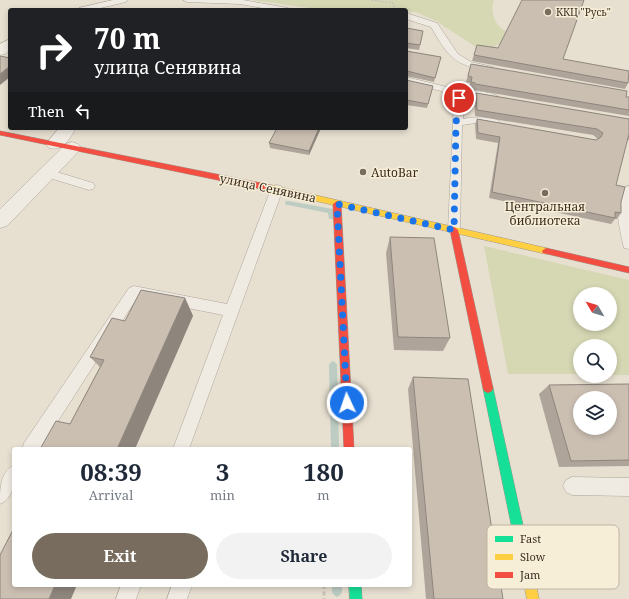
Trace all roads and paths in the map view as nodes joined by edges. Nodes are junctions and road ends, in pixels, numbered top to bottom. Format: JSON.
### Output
{"nodes":[{"id":1,"x":123,"y":0,"type":"edge"},
{"id":2,"x":187,"y":0,"type":"edge"},
{"id":3,"x":371,"y":0,"type":"edge"},
{"id":4,"x":90,"y":8,"type":"edge"},
{"id":5,"x":276,"y":8,"type":"edge"},
{"id":6,"x":395,"y":8,"type":"edge"},
{"id":7,"x":408,"y":17,"type":"edge"},
{"id":8,"x":8,"y":45,"type":"edge"},
{"id":9,"x":0,"y":51,"type":"edge"},
{"id":10,"x":443,"y":57,"type":"dead end"},
{"id":11,"x":458,"y":60,"type":"junction"},
{"id":12,"x":499,"y":71,"type":"edge"},
{"id":13,"x":408,"y":80,"type":"edge"},
{"id":14,"x":459,"y":98,"type":"junction"},
{"id":15,"x":504,"y":99,"type":"edge"},
{"id":16,"x":456,"y":123,"type":"junction"},
{"id":17,"x":510,"y":125,"type":"edge"},
{"id":18,"x":66,"y":130,"type":"edge"},
{"id":19,"x":0,"y":133,"type":"edge"},
{"id":20,"x":54,"y":144,"type":"junction"},
{"id":21,"x":72,"y":148,"type":"junction"},
{"id":22,"x":47,"y":173,"type":"junction"},
{"id":23,"x":89,"y":186,"type":"dead end"},
{"id":24,"x":277,"y":189,"type":"junction"},
{"id":25,"x":629,"y":190,"type":"edge"},
{"id":26,"x":337,"y":204,"type":"junction"},
{"id":27,"x":0,"y":221,"type":"edge"},
{"id":28,"x":454,"y":230,"type":"junction"},
{"id":29,"x":629,"y":244,"type":"edge"},
{"id":30,"x":629,"y":270,"type":"edge"},
{"id":31,"x":232,"y":311,"type":"junction"},
{"id":32,"x":31,"y":447,"type":"edge"},
{"id":33,"x":182,"y":447,"type":"edge"},
{"id":34,"x":349,"y":447,"type":"edge"},
{"id":35,"x":12,"y":477,"type":"edge"},
{"id":36,"x":572,"y":486,"type":"dead end"},
{"id":37,"x":629,"y":487,"type":"edge"},
{"id":38,"x":0,"y":495,"type":"edge"},
{"id":39,"x":517,"y":525,"type":"edge"},
{"id":40,"x":130,"y":587,"type":"edge"},
{"id":41,"x":181,"y":587,"type":"edge"},
{"id":42,"x":324,"y":587,"type":"edge"},
{"id":43,"x":355,"y":587,"type":"edge"},
{"id":44,"x":531,"y":589,"type":"edge"},
{"id":45,"x":126,"y":599,"type":"edge"},
{"id":46,"x":177,"y":599,"type":"edge"},
{"id":47,"x":324,"y":599,"type":"edge"},
{"id":48,"x":356,"y":599,"type":"edge"},
{"id":49,"x":533,"y":599,"type":"edge"}],
"edges":[{"from":1,"to":4,"type":"lane"},
{"from":2,"to":5,"type":"lane"},
{"from":3,"to":6,"type":"path"},
{"from":7,"to":11,"type":"lane"},
{"from":8,"to":9,"type":"street"},
{"from":10,"to":11,"type":"lane"},
{"from":11,"to":12,"type":"lane"},
{"from":13,"to":14,"type":"lane"},
{"from":14,"to":15,"type":"lane"},
{"from":14,"to":16,"type":"lane"},
{"from":16,"to":17,"type":"lane"},
{"from":16,"to":28,"type":"lane"},
{"from":18,"to":20,"type":"street"},
{"from":19,"to":20,"type":"street","name":"улица Сенявина"},
{"from":20,"to":21,"type":"street","name":"улица Сенявина"},
{"from":21,"to":22,"type":"street"},
{"from":21,"to":24,"type":"street","name":"улица Сенявина"},
{"from":22,"to":23,"type":"lane"},
{"from":22,"to":27,"type":"street"},
{"from":24,"to":26,"type":"street","name":"улица Сенявина"},
{"from":24,"to":31,"type":"lane"},
{"from":25,"to":29,"type":"lane"},
{"from":26,"to":28,"type":"street","name":"улица Сенявина"},
{"from":26,"to":34,"type":"street"},
{"from":28,"to":30,"type":"street","name":"улица Сенявина"},
{"from":28,"to":39,"type":"street"},
{"from":31,"to":32,"type":"lane"},
{"from":31,"to":33,"type":"lane"},
{"from":35,"to":38,"type":"lane"},
{"from":36,"to":37,"type":"lane"},
{"from":40,"to":45,"type":"lane"},
{"from":41,"to":46,"type":"lane"},
{"from":42,"to":47,"type":"path"},
{"from":43,"to":48,"type":"street"},
{"from":44,"to":49,"type":"street"}]}
